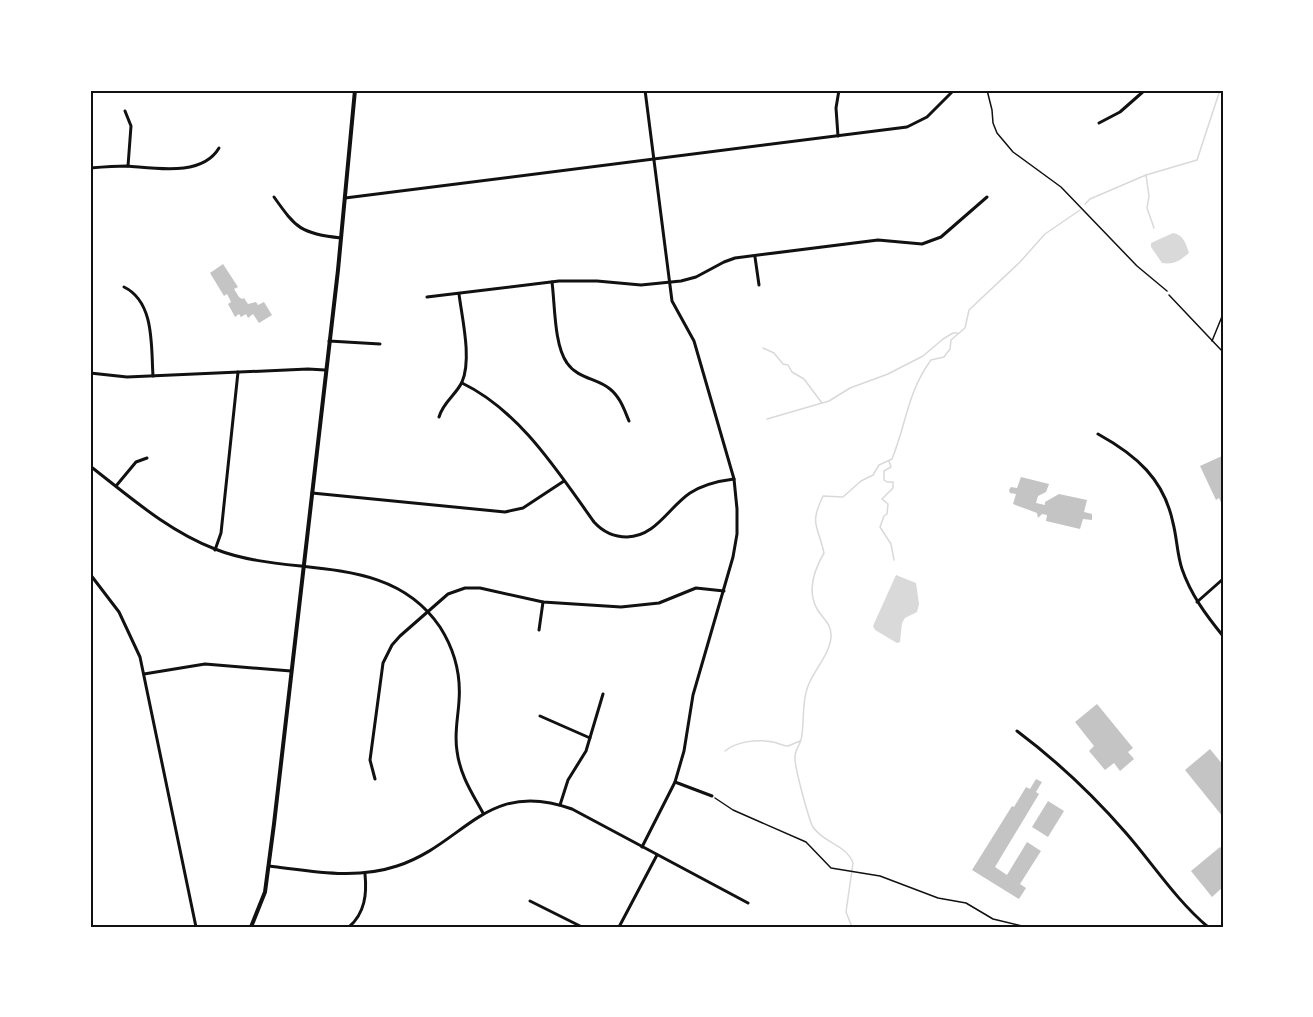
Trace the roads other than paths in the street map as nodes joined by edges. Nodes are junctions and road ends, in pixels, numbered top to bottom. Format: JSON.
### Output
{"nodes":[{"id":1,"x":355,"y":90,"type":"edge"},
{"id":2,"x":645,"y":90,"type":"edge"},
{"id":3,"x":839,"y":90,"type":"edge"},
{"id":4,"x":954,"y":90,"type":"edge"},
{"id":5,"x":1145,"y":90,"type":"edge"},
{"id":6,"x":125,"y":111,"type":"dead end"},
{"id":7,"x":1099,"y":123,"type":"dead end"},
{"id":8,"x":838,"y":136,"type":"junction"},
{"id":9,"x":219,"y":148,"type":"dead end"},
{"id":10,"x":653,"y":159,"type":"junction"},
{"id":11,"x":128,"y":166,"type":"junction"},
{"id":12,"x":90,"y":168,"type":"edge"},
{"id":13,"x":274,"y":196,"type":"dead end"},
{"id":14,"x":987,"y":197,"type":"dead end"},
{"id":15,"x":345,"y":198,"type":"junction"},
{"id":16,"x":341,"y":237,"type":"junction"},
{"id":17,"x":755,"y":256,"type":"junction"},
{"id":18,"x":552,"y":282,"type":"junction"},
{"id":19,"x":669,"y":282,"type":"junction"},
{"id":20,"x":759,"y":285,"type":"dead end"},
{"id":21,"x":124,"y":287,"type":"dead end"},
{"id":22,"x":459,"y":294,"type":"junction"},
{"id":23,"x":1168,"y":295,"type":"road end"},
{"id":24,"x":427,"y":297,"type":"dead end"},
{"id":25,"x":1223,"y":314,"type":"edge"},
{"id":26,"x":329,"y":341,"type":"junction"},
{"id":27,"x":1212,"y":342,"type":"junction"},
{"id":28,"x":380,"y":344,"type":"dead end"},
{"id":29,"x":1223,"y":352,"type":"edge"},
{"id":30,"x":326,"y":370,"type":"junction"},
{"id":31,"x":238,"y":372,"type":"junction"},
{"id":32,"x":90,"y":373,"type":"edge"},
{"id":33,"x":153,"y":376,"type":"junction"},
{"id":34,"x":462,"y":382,"type":"junction"},
{"id":35,"x":439,"y":417,"type":"dead end"},
{"id":36,"x":629,"y":421,"type":"dead end"},
{"id":37,"x":1098,"y":434,"type":"dead end"},
{"id":38,"x":147,"y":458,"type":"dead end"},
{"id":39,"x":90,"y":466,"type":"edge"},
{"id":40,"x":734,"y":478,"type":"junction"},
{"id":41,"x":564,"y":481,"type":"junction"},
{"id":42,"x":116,"y":486,"type":"junction"},
{"id":43,"x":311,"y":493,"type":"junction"},
{"id":44,"x":215,"y":550,"type":"junction"},
{"id":45,"x":303,"y":567,"type":"junction"},
{"id":46,"x":90,"y":574,"type":"edge"},
{"id":47,"x":1223,"y":579,"type":"edge"},
{"id":48,"x":724,"y":591,"type":"junction"},
{"id":49,"x":543,"y":602,"type":"junction"},
{"id":50,"x":1197,"y":602,"type":"junction"},
{"id":51,"x":427,"y":612,"type":"junction"},
{"id":52,"x":539,"y":630,"type":"dead end"},
{"id":53,"x":1223,"y":636,"type":"edge"},
{"id":54,"x":291,"y":671,"type":"junction"},
{"id":55,"x":144,"y":674,"type":"junction"},
{"id":56,"x":603,"y":694,"type":"dead end"},
{"id":57,"x":540,"y":716,"type":"dead end"},
{"id":58,"x":1017,"y":731,"type":"dead end"},
{"id":59,"x":590,"y":738,"type":"junction"},
{"id":60,"x":375,"y":779,"type":"dead end"},
{"id":61,"x":675,"y":782,"type":"junction"},
{"id":62,"x":712,"y":796,"type":"road end"},
{"id":63,"x":560,"y":805,"type":"junction"},
{"id":64,"x":483,"y":813,"type":"junction"},
{"id":65,"x":642,"y":847,"type":"junction"},
{"id":66,"x":657,"y":855,"type":"junction"},
{"id":67,"x":269,"y":866,"type":"junction"},
{"id":68,"x":365,"y":874,"type":"junction"},
{"id":69,"x":530,"y":901,"type":"dead end"},
{"id":70,"x":747,"y":903,"type":"dead end"},
{"id":71,"x":196,"y":927,"type":"edge"},
{"id":72,"x":251,"y":927,"type":"edge"},
{"id":73,"x":349,"y":927,"type":"edge"},
{"id":74,"x":582,"y":927,"type":"edge"},
{"id":75,"x":619,"y":927,"type":"edge"},
{"id":76,"x":1208,"y":927,"type":"edge"}],
"edges":[{"from":1,"to":15,"type":"street"},
{"from":2,"to":10,"type":"street"},
{"from":3,"to":8,"type":"street"},
{"from":4,"to":8,"type":"street"},
{"from":5,"to":7,"type":"street"},
{"from":6,"to":11,"type":"street"},
{"from":8,"to":10,"type":"street"},
{"from":9,"to":11,"type":"street"},
{"from":10,"to":15,"type":"street"},
{"from":10,"to":19,"type":"street"},
{"from":11,"to":12,"type":"street"},
{"from":13,"to":16,"type":"street"},
{"from":14,"to":17,"type":"street"},
{"from":15,"to":16,"type":"street"},
{"from":16,"to":26,"type":"street"},
{"from":17,"to":19,"type":"street"},
{"from":17,"to":20,"type":"street"},
{"from":18,"to":19,"type":"street"},
{"from":18,"to":22,"type":"street"},
{"from":18,"to":36,"type":"street"},
{"from":19,"to":40,"type":"street"},
{"from":21,"to":33,"type":"street"},
{"from":22,"to":24,"type":"street"},
{"from":22,"to":34,"type":"street"},
{"from":23,"to":27,"type":"lane"},
{"from":25,"to":27,"type":"lane"},
{"from":26,"to":28,"type":"street"},
{"from":26,"to":30,"type":"street"},
{"from":27,"to":29,"type":"lane"},
{"from":30,"to":31,"type":"street"},
{"from":30,"to":43,"type":"street"},
{"from":31,"to":33,"type":"street"},
{"from":31,"to":44,"type":"street"},
{"from":32,"to":33,"type":"street"},
{"from":34,"to":35,"type":"street"},
{"from":34,"to":41,"type":"street"},
{"from":37,"to":50,"type":"street"},
{"from":38,"to":42,"type":"street"},
{"from":39,"to":42,"type":"street"},
{"from":40,"to":41,"type":"street"},
{"from":40,"to":48,"type":"street"},
{"from":41,"to":43,"type":"street"},
{"from":42,"to":44,"type":"street"},
{"from":43,"to":45,"type":"street"},
{"from":44,"to":45,"type":"street"},
{"from":45,"to":51,"type":"street"},
{"from":45,"to":54,"type":"street"},
{"from":46,"to":55,"type":"street"},
{"from":47,"to":50,"type":"street"},
{"from":48,"to":49,"type":"street"},
{"from":48,"to":61,"type":"street"},
{"from":49,"to":51,"type":"street"},
{"from":49,"to":52,"type":"street"},
{"from":50,"to":53,"type":"street"},
{"from":51,"to":60,"type":"street"},
{"from":51,"to":64,"type":"street"},
{"from":54,"to":55,"type":"street"},
{"from":54,"to":67,"type":"street"},
{"from":55,"to":71,"type":"street"},
{"from":56,"to":59,"type":"street"},
{"from":57,"to":59,"type":"street"},
{"from":58,"to":76,"type":"street"},
{"from":59,"to":63,"type":"street"},
{"from":61,"to":62,"type":"street"},
{"from":61,"to":65,"type":"street"},
{"from":63,"to":64,"type":"street"},
{"from":63,"to":65,"type":"street"},
{"from":64,"to":68,"type":"street"},
{"from":65,"to":66,"type":"street"},
{"from":66,"to":70,"type":"street"},
{"from":66,"to":75,"type":"street"},
{"from":67,"to":68,"type":"street"},
{"from":67,"to":72,"type":"street"},
{"from":68,"to":73,"type":"street"},
{"from":69,"to":74,"type":"street"}]}
